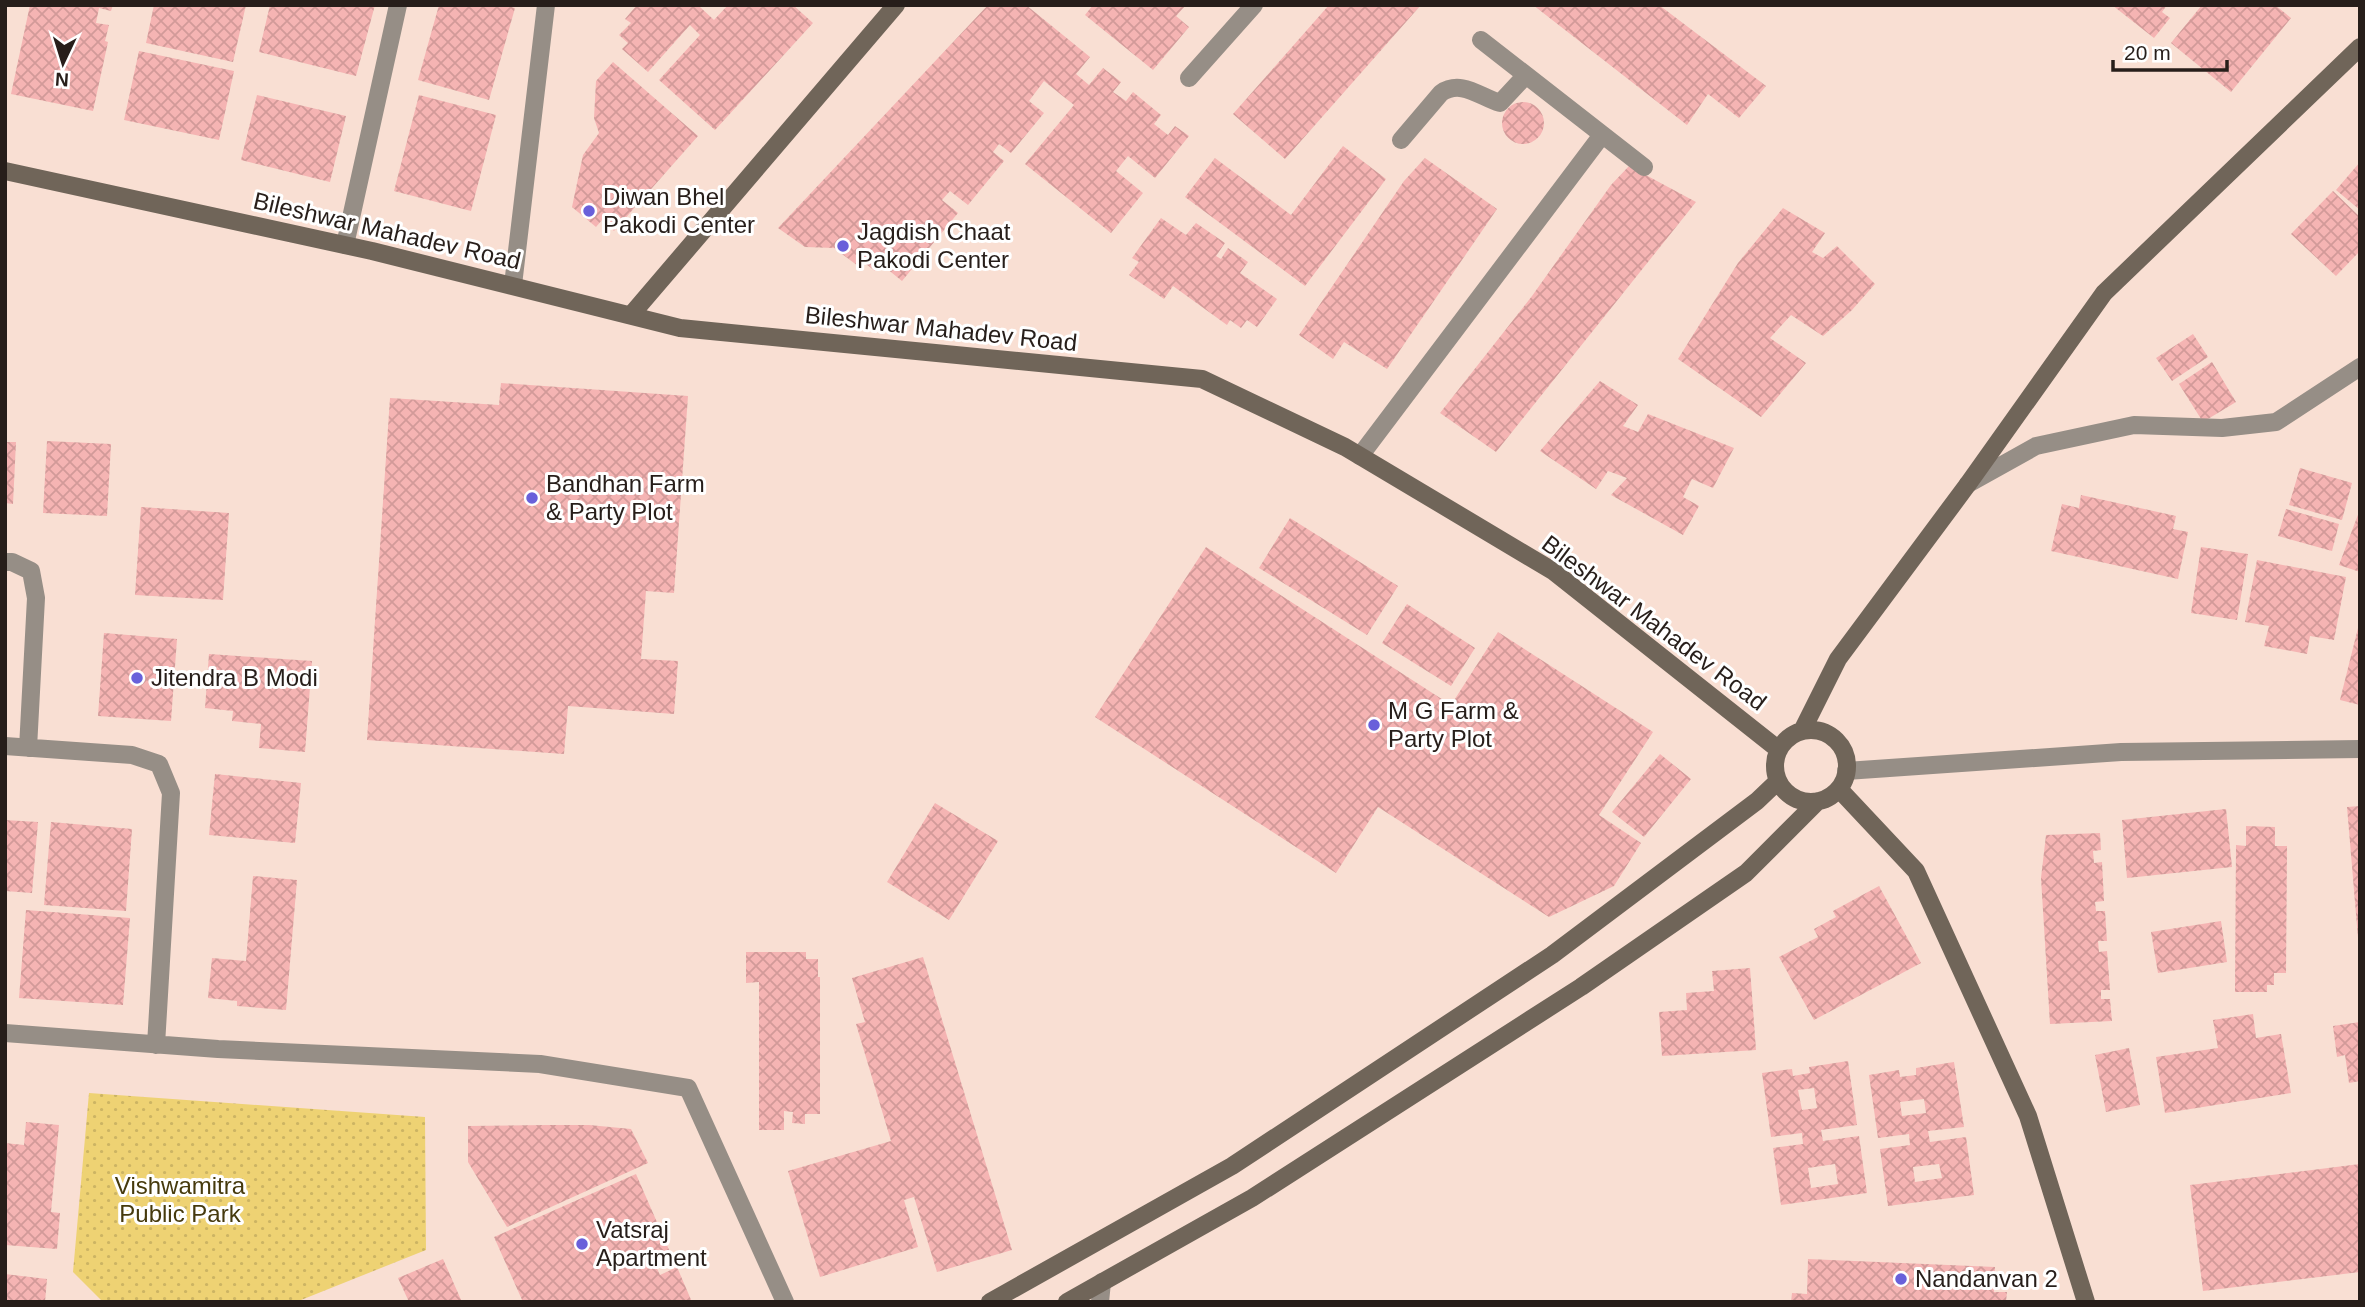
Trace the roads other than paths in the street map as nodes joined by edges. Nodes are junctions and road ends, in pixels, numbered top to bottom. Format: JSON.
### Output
{"nodes":[{"id":1,"x":398,"y":5,"type":"edge"},
{"id":2,"x":546,"y":5,"type":"edge"},
{"id":3,"x":897,"y":5,"type":"edge"},
{"id":4,"x":1254,"y":5,"type":"edge"},
{"id":5,"x":1481,"y":40,"type":"dead end"},
{"id":6,"x":2360,"y":47,"type":"edge"},
{"id":7,"x":1526,"y":75,"type":"junction"},
{"id":8,"x":1189,"y":78,"type":"dead end"},
{"id":9,"x":1602,"y":135,"type":"junction"},
{"id":10,"x":1401,"y":140,"type":"dead end"},
{"id":11,"x":1644,"y":167,"type":"dead end"},
{"id":12,"x":5,"y":170,"type":"edge"},
{"id":13,"x":345,"y":245,"type":"junction"},
{"id":14,"x":513,"y":285,"type":"junction"},
{"id":15,"x":631,"y":315,"type":"junction"},
{"id":16,"x":2360,"y":367,"type":"edge"},
{"id":17,"x":1360,"y":456,"type":"junction"},
{"id":18,"x":1968,"y":484,"type":"junction"},
{"id":19,"x":5,"y":562,"type":"edge"},
{"id":20,"x":1802,"y":731,"type":"junction"},
{"id":21,"x":5,"y":746,"type":"edge"},
{"id":22,"x":27,"y":748,"type":"junction"},
{"id":23,"x":2360,"y":749,"type":"edge"},
{"id":24,"x":1779,"y":750,"type":"junction"},
{"id":25,"x":1846,"y":771,"type":"junction"},
{"id":26,"x":1778,"y":781,"type":"junction"},
{"id":27,"x":1839,"y":789,"type":"junction"},
{"id":28,"x":1818,"y":801,"type":"junction"},
{"id":29,"x":5,"y":1033,"type":"edge"},
{"id":30,"x":156,"y":1045,"type":"junction"},
{"id":31,"x":1102,"y":1282,"type":"junction"},
{"id":32,"x":785,"y":1302,"type":"edge"},
{"id":33,"x":990,"y":1302,"type":"edge"},
{"id":34,"x":1067,"y":1302,"type":"edge"},
{"id":35,"x":1100,"y":1302,"type":"edge"},
{"id":36,"x":2086,"y":1302,"type":"edge"}],
"edges":[{"from":1,"to":13,"type":"street"},
{"from":2,"to":14,"type":"street"},
{"from":3,"to":15,"type":"street"},
{"from":4,"to":8,"type":"street"},
{"from":5,"to":7,"type":"street"},
{"from":6,"to":18,"type":"street"},
{"from":7,"to":9,"type":"street"},
{"from":7,"to":10,"type":"street"},
{"from":9,"to":11,"type":"street"},
{"from":9,"to":17,"type":"street"},
{"from":12,"to":13,"type":"street","name":"Bileshwar Mahadev Road"},
{"from":13,"to":14,"type":"street","name":"Bileshwar Mahadev Road"},
{"from":14,"to":15,"type":"street","name":"Bileshwar Mahadev Road"},
{"from":15,"to":17,"type":"street","name":"Bileshwar Mahadev Road"},
{"from":16,"to":18,"type":"street"},
{"from":17,"to":24,"type":"street","name":"Bileshwar Mahadev Road"},
{"from":18,"to":20,"type":"street"},
{"from":19,"to":22,"type":"street"},
{"from":20,"to":24,"type":"street"},
{"from":20,"to":25,"type":"street"},
{"from":21,"to":22,"type":"street"},
{"from":22,"to":30,"type":"street"},
{"from":23,"to":25,"type":"street"},
{"from":24,"to":26,"type":"street"},
{"from":25,"to":27,"type":"street"},
{"from":26,"to":28,"type":"street"},
{"from":26,"to":33,"type":"street"},
{"from":27,"to":28,"type":"street"},
{"from":27,"to":36,"type":"street"},
{"from":28,"to":31,"type":"street"},
{"from":29,"to":30,"type":"street"},
{"from":30,"to":32,"type":"street"},
{"from":31,"to":34,"type":"street"},
{"from":31,"to":35,"type":"street"}]}
